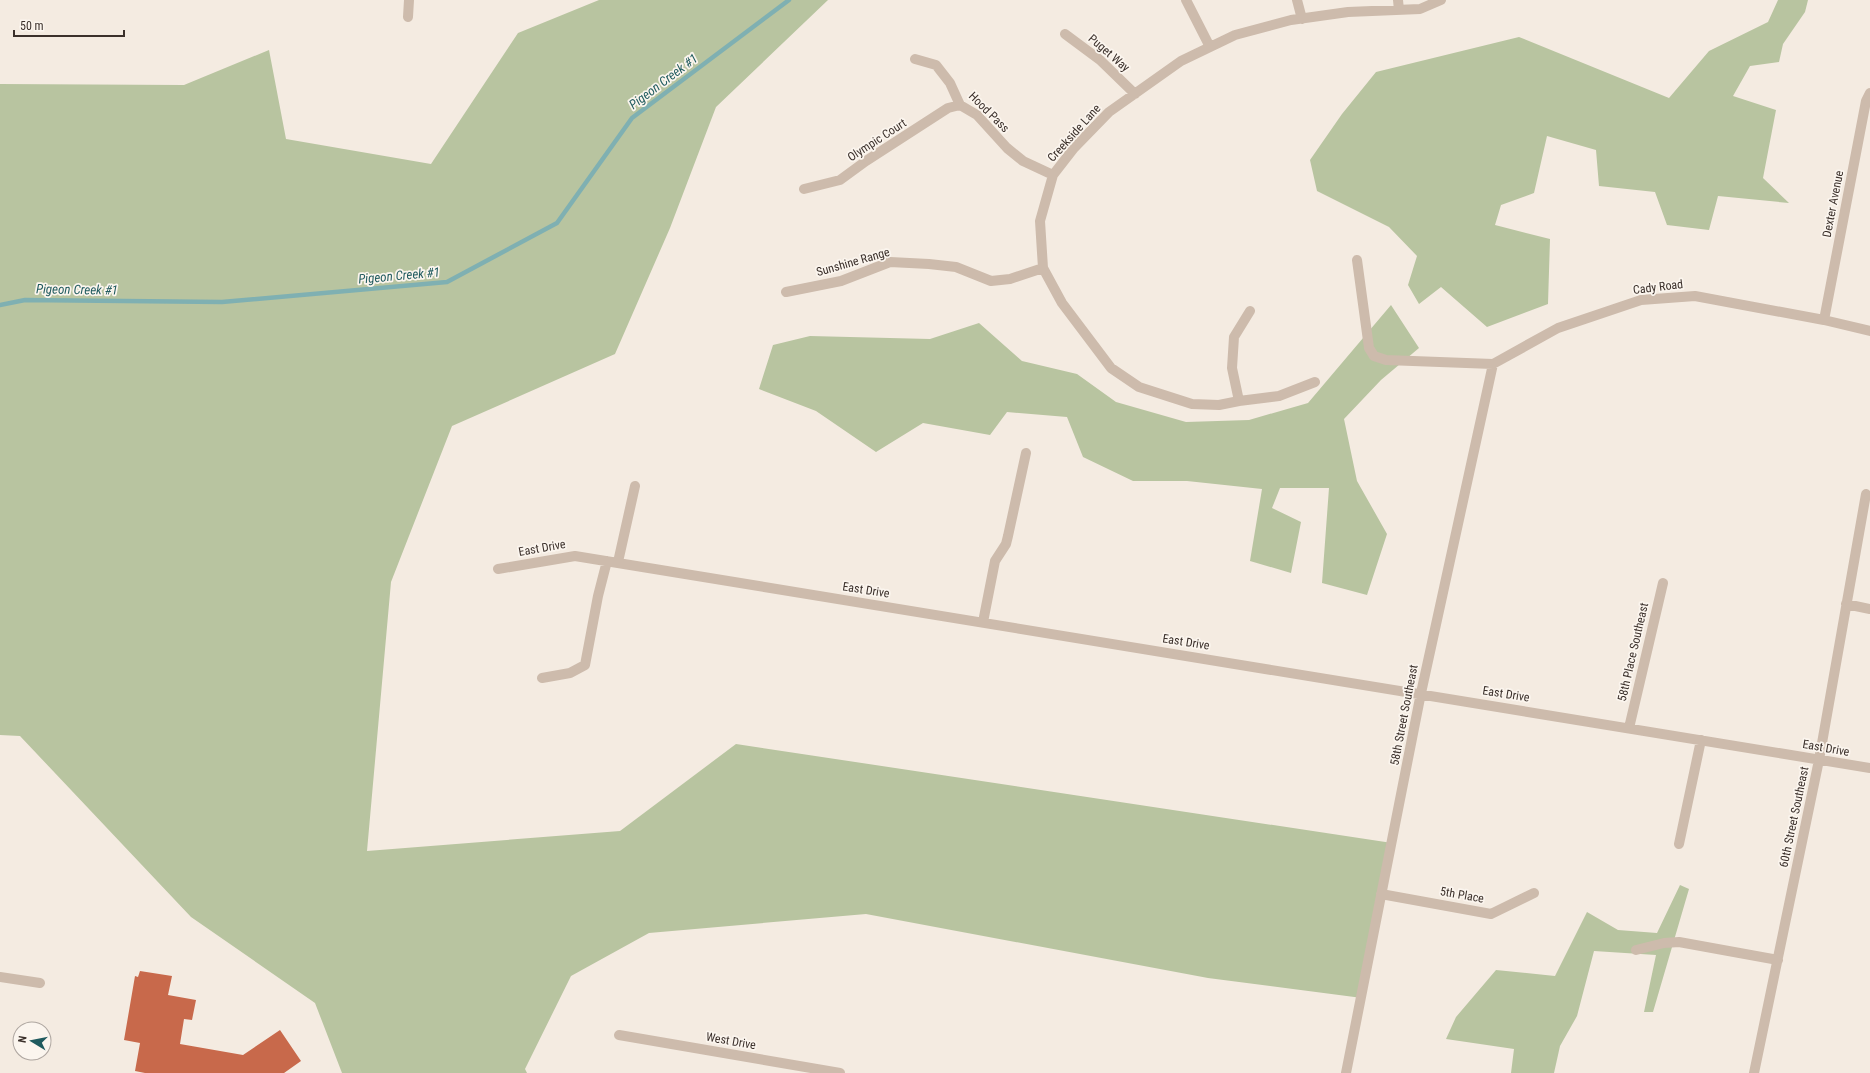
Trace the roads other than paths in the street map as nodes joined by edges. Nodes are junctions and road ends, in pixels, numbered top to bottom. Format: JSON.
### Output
{"nodes":[{"id":1,"x":408,"y":0,"type":"edge"},
{"id":2,"x":1186,"y":0,"type":"edge"},
{"id":3,"x":1297,"y":0,"type":"edge"},
{"id":4,"x":1441,"y":0,"type":"edge"},
{"id":5,"x":1398,"y":5,"type":"edge"},
{"id":6,"x":408,"y":17,"type":"dead end"},
{"id":7,"x":1302,"y":18,"type":"junction"},
{"id":8,"x":1065,"y":34,"type":"dead end"},
{"id":9,"x":1210,"y":47,"type":"junction"},
{"id":10,"x":915,"y":59,"type":"dead end"},
{"id":11,"x":1870,"y":92,"type":"edge"},
{"id":12,"x":1135,"y":94,"type":"junction"},
{"id":13,"x":960,"y":105,"type":"junction"},
{"id":14,"x":1053,"y":175,"type":"junction"},
{"id":15,"x":804,"y":189,"type":"dead end"},
{"id":16,"x":1357,"y":260,"type":"dead end"},
{"id":17,"x":1043,"y":268,"type":"junction"},
{"id":18,"x":786,"y":292,"type":"dead end"},
{"id":19,"x":1250,"y":311,"type":"dead end"},
{"id":20,"x":1824,"y":320,"type":"junction"},
{"id":21,"x":1870,"y":331,"type":"edge"},
{"id":22,"x":1493,"y":364,"type":"junction"},
{"id":23,"x":1315,"y":382,"type":"dead end"},
{"id":24,"x":1239,"y":401,"type":"junction"},
{"id":25,"x":1026,"y":453,"type":"dead end"},
{"id":26,"x":635,"y":486,"type":"dead end"},
{"id":27,"x":1866,"y":494,"type":"dead end"},
{"id":28,"x":607,"y":561,"type":"junction"},
{"id":29,"x":618,"y":562,"type":"junction"},
{"id":30,"x":498,"y":569,"type":"dead end"},
{"id":31,"x":1662,"y":583,"type":"dead end"},
{"id":32,"x":1846,"y":604,"type":"junction"},
{"id":33,"x":1870,"y":610,"type":"edge"},
{"id":34,"x":984,"y":622,"type":"junction"},
{"id":35,"x":542,"y":678,"type":"dead end"},
{"id":36,"x":1421,"y":693,"type":"junction"},
{"id":37,"x":1629,"y":728,"type":"junction"},
{"id":38,"x":1701,"y":740,"type":"junction"},
{"id":39,"x":1819,"y":760,"type":"junction"},
{"id":40,"x":1870,"y":768,"type":"edge"},
{"id":41,"x":1679,"y":844,"type":"dead end"},
{"id":42,"x":1534,"y":893,"type":"dead end"},
{"id":43,"x":1381,"y":894,"type":"junction"},
{"id":44,"x":1636,"y":950,"type":"dead end"},
{"id":45,"x":1778,"y":960,"type":"junction"},
{"id":46,"x":0,"y":977,"type":"edge"},
{"id":47,"x":40,"y":983,"type":"dead end"},
{"id":48,"x":619,"y":1035,"type":"dead end"},
{"id":49,"x":840,"y":1073,"type":"edge"},
{"id":50,"x":1346,"y":1073,"type":"edge"},
{"id":51,"x":1754,"y":1073,"type":"edge"}],
"edges":[{"from":1,"to":6,"type":"street"},
{"from":2,"to":9,"type":"street"},
{"from":3,"to":7,"type":"street"},
{"from":4,"to":5,"type":"street","name":"Creekside Lane"},
{"from":5,"to":7,"type":"street","name":"Creekside Lane"},
{"from":7,"to":9,"type":"street","name":"Creekside Lane"},
{"from":8,"to":12,"type":"street","name":"Puget Way"},
{"from":9,"to":12,"type":"street","name":"Creekside Lane"},
{"from":10,"to":13,"type":"street","name":"Hood Pass"},
{"from":11,"to":20,"type":"street","name":"Dexter Avenue"},
{"from":12,"to":14,"type":"street","name":"Creekside Lane"},
{"from":13,"to":14,"type":"street","name":"Hood Pass"},
{"from":13,"to":15,"type":"street","name":"Olympic Court"},
{"from":14,"to":17,"type":"street","name":"Creekside Lane"},
{"from":16,"to":22,"type":"street"},
{"from":17,"to":18,"type":"street","name":"Sunshine Range"},
{"from":17,"to":24,"type":"street","name":"Creekside Lane"},
{"from":19,"to":24,"type":"street"},
{"from":20,"to":21,"type":"street","name":"Cady Road"},
{"from":20,"to":22,"type":"street","name":"Cady Road"},
{"from":22,"to":36,"type":"street","name":"58th Street Southeast"},
{"from":23,"to":24,"type":"street","name":"Creekside Lane"},
{"from":25,"to":34,"type":"street"},
{"from":26,"to":29,"type":"street"},
{"from":27,"to":32,"type":"street","name":"60th Street Southeast"},
{"from":28,"to":29,"type":"street","name":"East Drive"},
{"from":28,"to":30,"type":"street","name":"East Drive"},
{"from":28,"to":35,"type":"street"},
{"from":29,"to":34,"type":"street","name":"East Drive"},
{"from":31,"to":37,"type":"street","name":"58th Place Southeast"},
{"from":32,"to":33,"type":"street"},
{"from":32,"to":39,"type":"street","name":"60th Street Southeast"},
{"from":34,"to":36,"type":"street","name":"East Drive"},
{"from":36,"to":37,"type":"street","name":"East Drive"},
{"from":36,"to":43,"type":"street","name":"58th Street Southeast"},
{"from":37,"to":38,"type":"street","name":"East Drive"},
{"from":38,"to":39,"type":"street","name":"East Drive"},
{"from":38,"to":41,"type":"street"},
{"from":39,"to":40,"type":"street","name":"East Drive"},
{"from":39,"to":45,"type":"street","name":"60th Street Southeast"},
{"from":42,"to":43,"type":"street","name":"5th Place"},
{"from":43,"to":50,"type":"street","name":"58th Street Southeast"},
{"from":44,"to":45,"type":"street"},
{"from":45,"to":51,"type":"street","name":"60th Street Southeast"},
{"from":46,"to":47,"type":"street"},
{"from":48,"to":49,"type":"street","name":"West Drive"}]}
